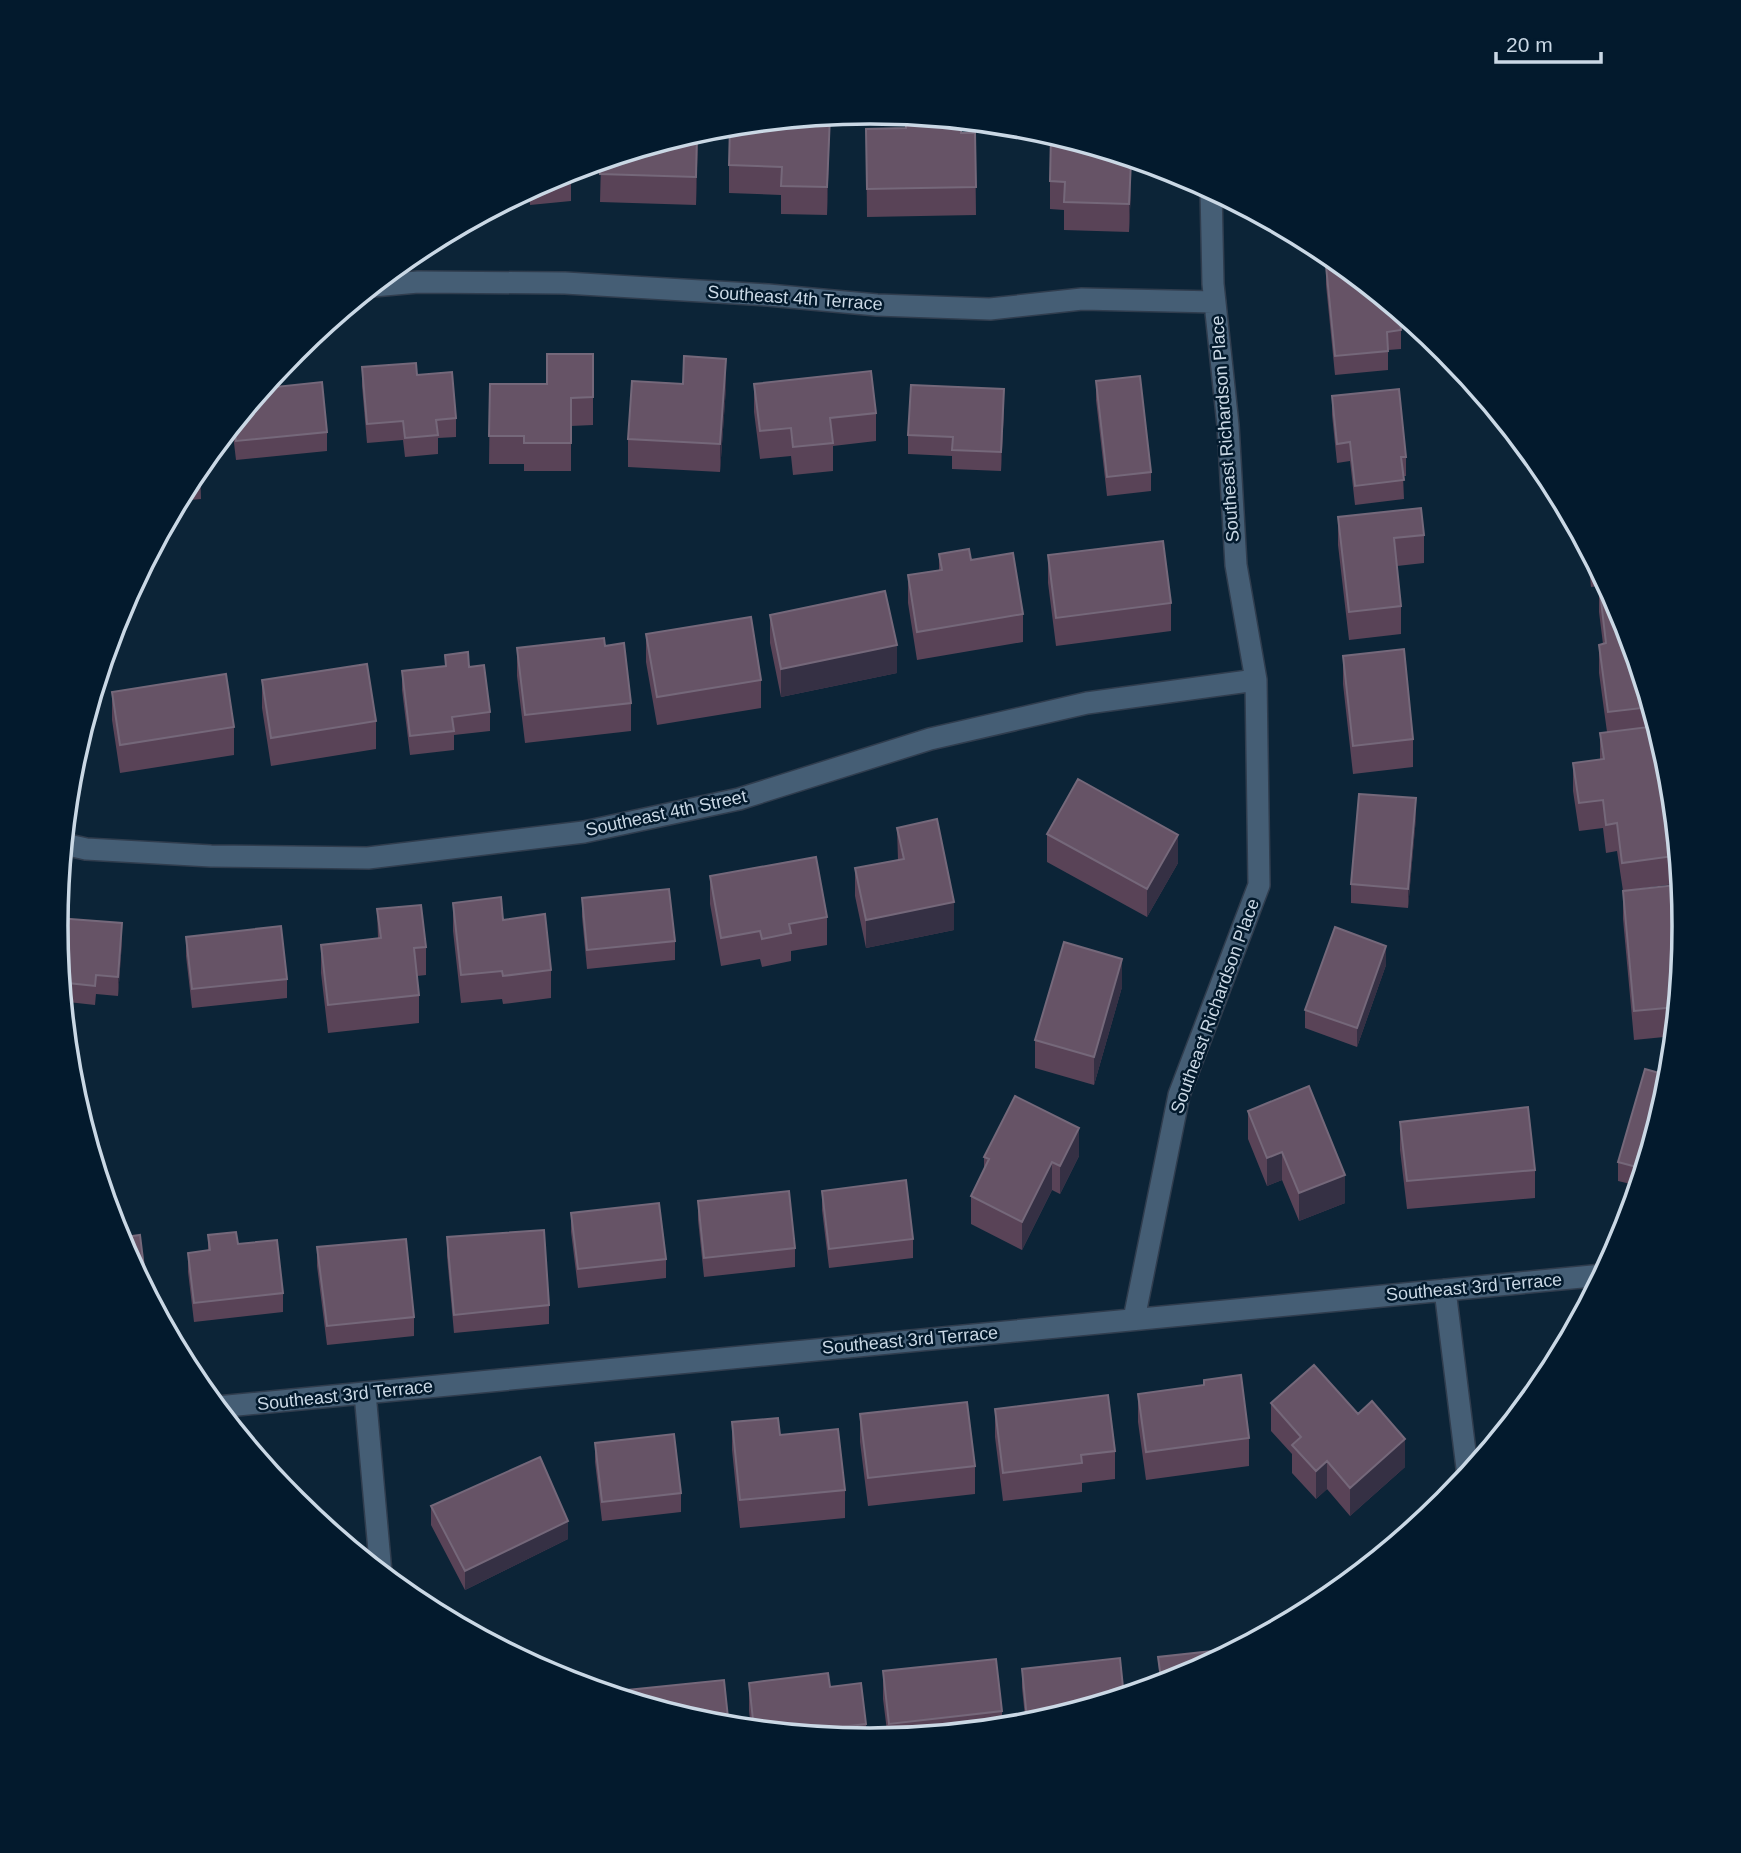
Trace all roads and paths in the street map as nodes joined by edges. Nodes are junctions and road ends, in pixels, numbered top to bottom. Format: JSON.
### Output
{"nodes":[{"id":1,"x":1211,"y":201,"type":"edge"},
{"id":2,"x":390,"y":285,"type":"edge"},
{"id":3,"x":1215,"y":302,"type":"junction"},
{"id":4,"x":1256,"y":680,"type":"junction"},
{"id":5,"x":73,"y":846,"type":"edge"},
{"id":6,"x":1592,"y":1276,"type":"edge"},
{"id":7,"x":1445,"y":1290,"type":"junction"},
{"id":8,"x":1134,"y":1319,"type":"junction"},
{"id":9,"x":365,"y":1393,"type":"junction"},
{"id":10,"x":228,"y":1406,"type":"edge"},
{"id":11,"x":1466,"y":1463,"type":"edge"},
{"id":12,"x":380,"y":1561,"type":"edge"}],
"edges":[{"from":1,"to":3,"type":"street","name":"Southeast Richardson Place"},
{"from":2,"to":3,"type":"street","name":"Southeast 4th Terrace"},
{"from":3,"to":4,"type":"street","name":"Southeast Richardson Place"},
{"from":4,"to":5,"type":"street","name":"Southeast 4th Street"},
{"from":4,"to":8,"type":"street","name":"Southeast Richardson Place"},
{"from":6,"to":7,"type":"street","name":"Southeast 3rd Terrace"},
{"from":7,"to":8,"type":"street","name":"Southeast 3rd Terrace"},
{"from":7,"to":11,"type":"street"},
{"from":8,"to":9,"type":"street","name":"Southeast 3rd Terrace"},
{"from":9,"to":10,"type":"street","name":"Southeast 3rd Terrace"},
{"from":9,"to":12,"type":"street"}]}
